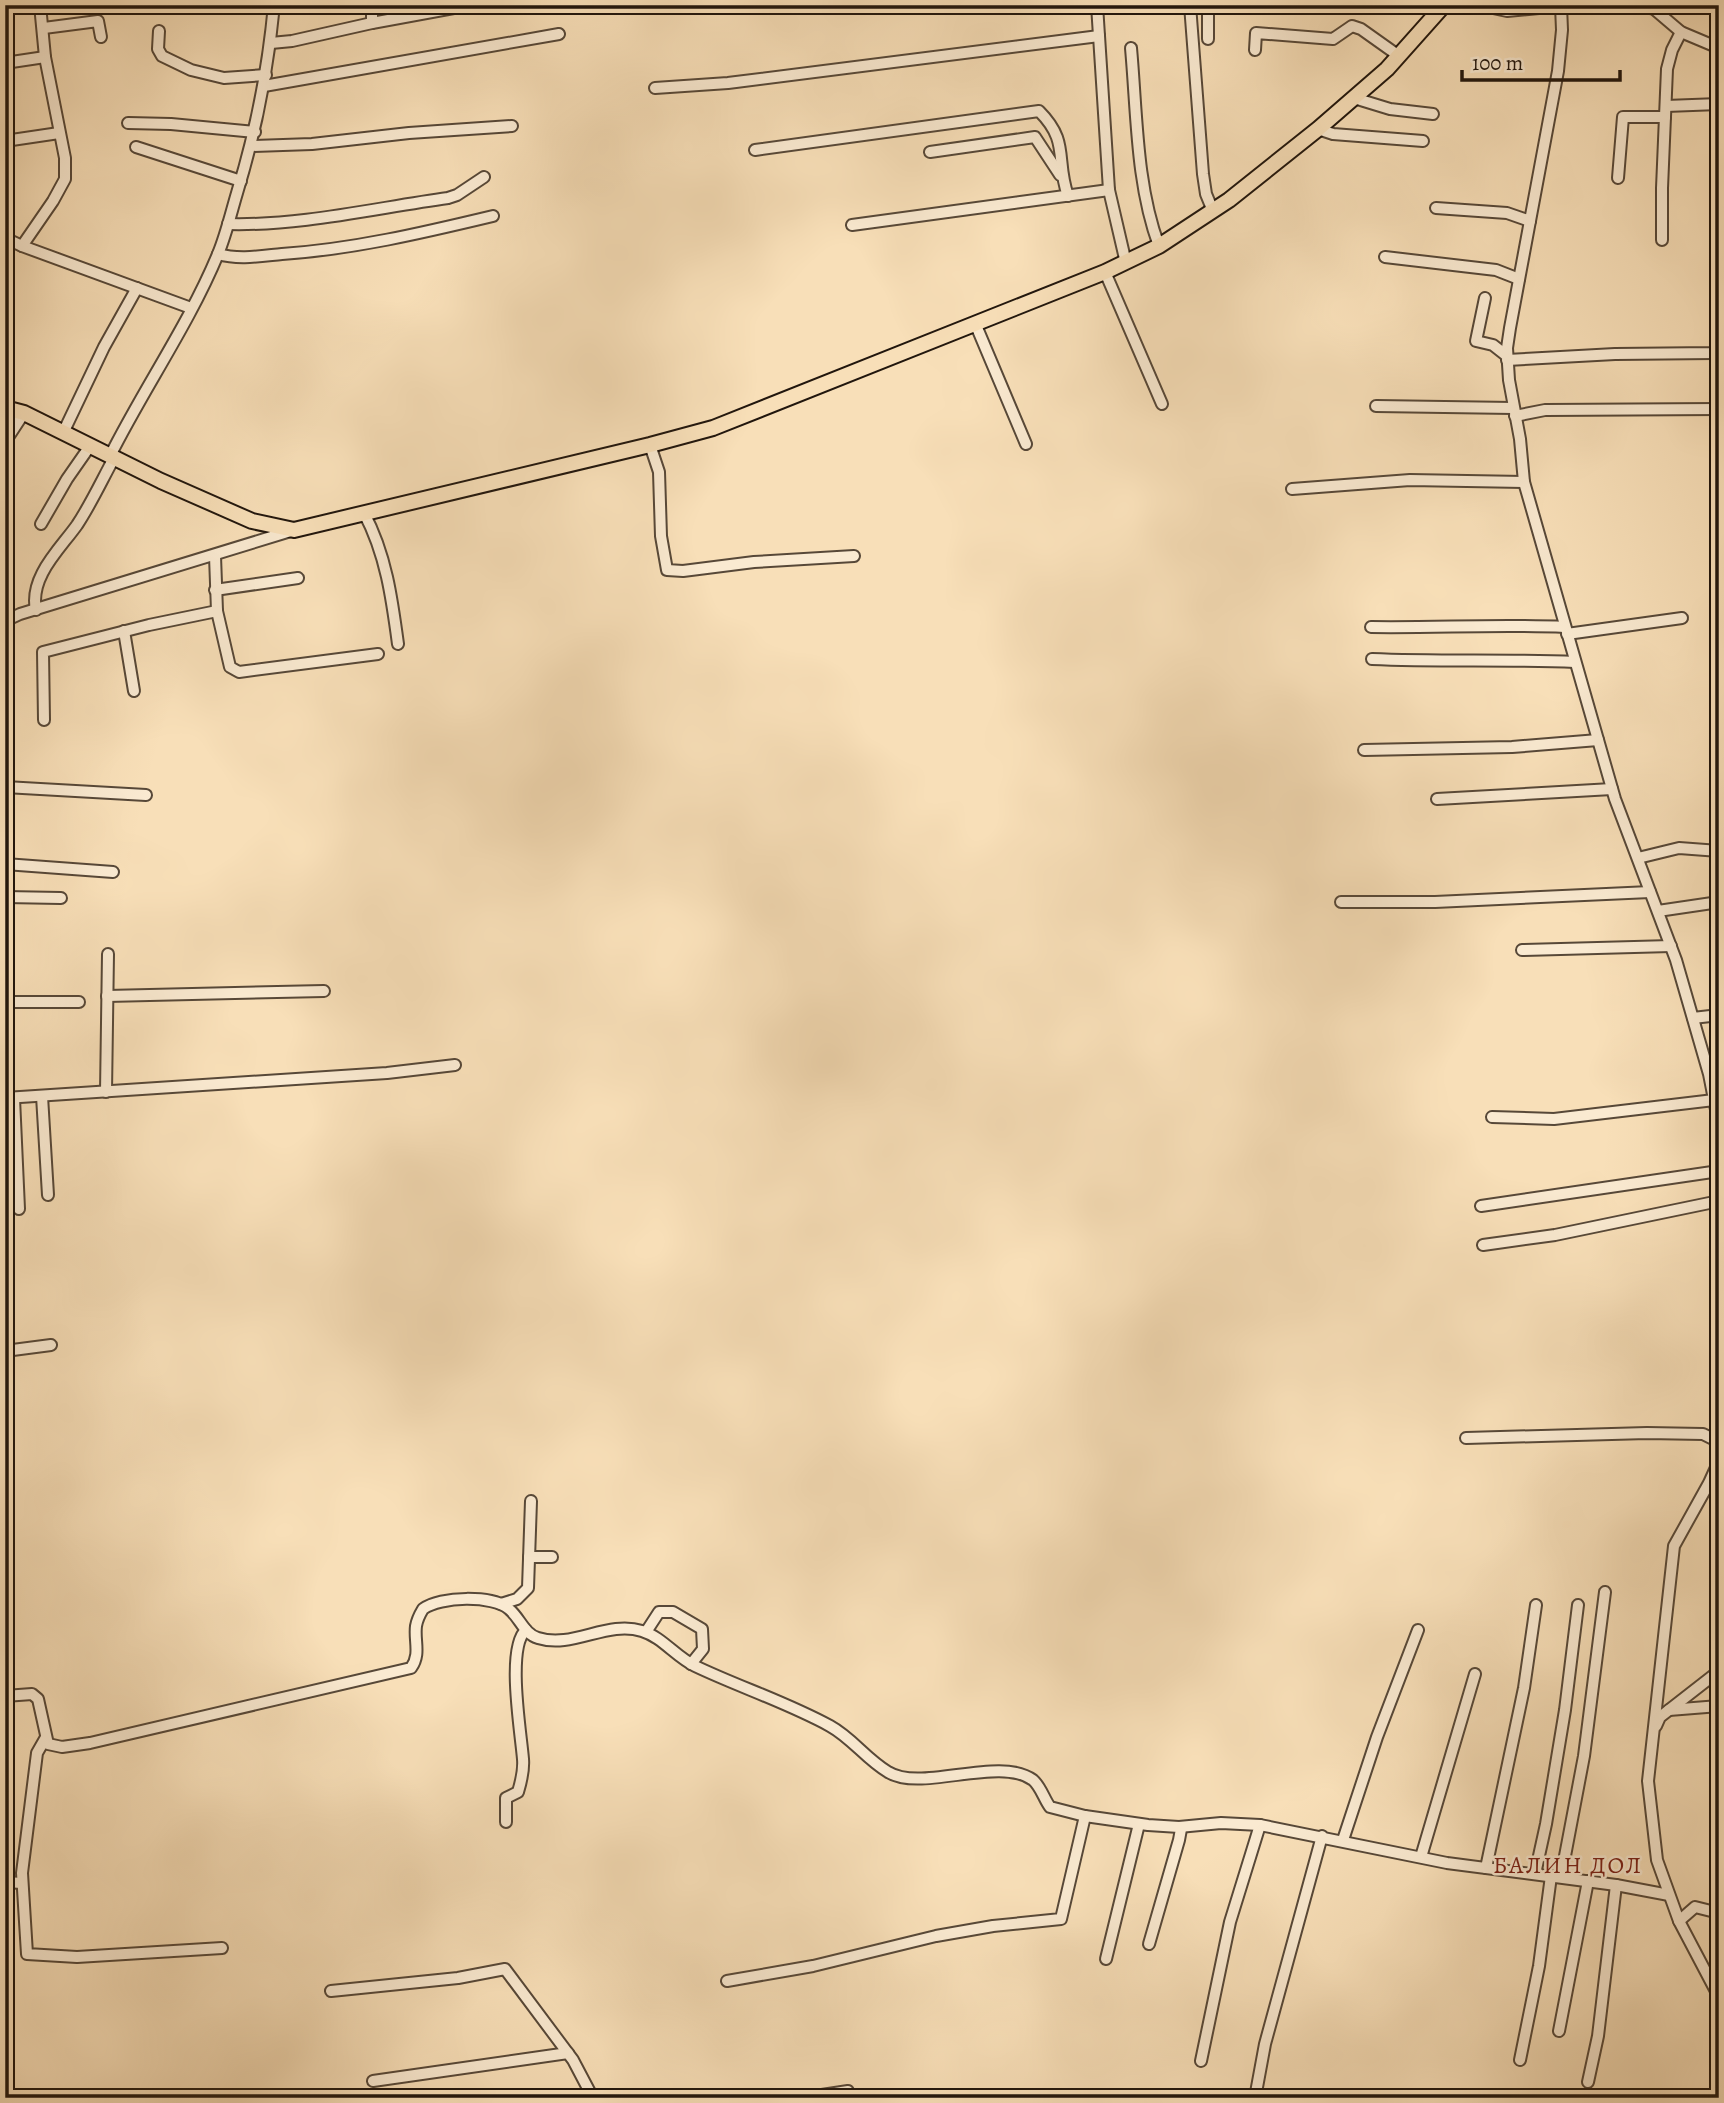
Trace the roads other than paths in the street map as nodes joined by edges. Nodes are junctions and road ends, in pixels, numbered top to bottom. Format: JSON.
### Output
{"nodes":[{"id":1,"x":40,"y":5,"type":"edge"},
{"id":2,"x":274,"y":5,"type":"edge"},
{"id":3,"x":372,"y":5,"type":"edge"},
{"id":4,"x":470,"y":5,"type":"edge"},
{"id":5,"x":1097,"y":5,"type":"edge"},
{"id":6,"x":1190,"y":5,"type":"edge"},
{"id":7,"x":1208,"y":5,"type":"edge"},
{"id":8,"x":1444,"y":5,"type":"edge"},
{"id":9,"x":1479,"y":5,"type":"edge"},
{"id":10,"x":1570,"y":5,"type":"edge"},
{"id":11,"x":1637,"y":5,"type":"edge"},
{"id":12,"x":1561,"y":6,"type":"edge"},
{"id":13,"x":1655,"y":7,"type":"edge"},
{"id":14,"x":372,"y":23,"type":"junction"},
{"id":15,"x":44,"y":28,"type":"junction"},
{"id":16,"x":159,"y":31,"type":"dead end"},
{"id":17,"x":1681,"y":32,"type":"junction"},
{"id":18,"x":559,"y":34,"type":"dead end"},
{"id":19,"x":1099,"y":36,"type":"junction"},
{"id":20,"x":101,"y":37,"type":"dead end"},
{"id":21,"x":1208,"y":39,"type":"dead end"},
{"id":22,"x":271,"y":43,"type":"junction"},
{"id":23,"x":1131,"y":48,"type":"dead end"},
{"id":24,"x":1719,"y":48,"type":"edge"},
{"id":25,"x":1255,"y":50,"type":"dead end"},
{"id":26,"x":1399,"y":56,"type":"junction"},
{"id":27,"x":45,"y":57,"type":"junction"},
{"id":28,"x":5,"y":63,"type":"edge"},
{"id":29,"x":265,"y":80,"type":"junction"},
{"id":30,"x":654,"y":88,"type":"dead end"},
{"id":31,"x":1354,"y":98,"type":"junction"},
{"id":32,"x":1719,"y":104,"type":"edge"},
{"id":33,"x":1665,"y":112,"type":"junction"},
{"id":34,"x":1433,"y":114,"type":"dead end"},
{"id":35,"x":128,"y":123,"type":"dead end"},
{"id":36,"x":512,"y":126,"type":"dead end"},
{"id":37,"x":1318,"y":129,"type":"junction"},
{"id":38,"x":255,"y":132,"type":"junction"},
{"id":39,"x":60,"y":133,"type":"junction"},
{"id":40,"x":5,"y":141,"type":"edge"},
{"id":41,"x":1423,"y":141,"type":"dead end"},
{"id":42,"x":251,"y":146,"type":"junction"},
{"id":43,"x":136,"y":147,"type":"dead end"},
{"id":44,"x":755,"y":150,"type":"dead end"},
{"id":45,"x":930,"y":152,"type":"dead end"},
{"id":46,"x":484,"y":177,"type":"dead end"},
{"id":47,"x":1062,"y":177,"type":"junction"},
{"id":48,"x":1618,"y":178,"type":"dead end"},
{"id":49,"x":241,"y":181,"type":"junction"},
{"id":50,"x":1110,"y":191,"type":"junction"},
{"id":51,"x":1068,"y":196,"type":"junction"},
{"id":52,"x":1436,"y":208,"type":"dead end"},
{"id":53,"x":1213,"y":211,"type":"junction"},
{"id":54,"x":493,"y":216,"type":"dead end"},
{"id":55,"x":1530,"y":221,"type":"junction"},
{"id":56,"x":228,"y":224,"type":"junction"},
{"id":57,"x":852,"y":225,"type":"dead end"},
{"id":58,"x":5,"y":238,"type":"edge"},
{"id":59,"x":1662,"y":240,"type":"dead end"},
{"id":60,"x":22,"y":246,"type":"junction"},
{"id":61,"x":1159,"y":246,"type":"junction"},
{"id":62,"x":218,"y":254,"type":"junction"},
{"id":63,"x":1385,"y":257,"type":"dead end"},
{"id":64,"x":1126,"y":262,"type":"junction"},
{"id":65,"x":1105,"y":272,"type":"junction"},
{"id":66,"x":1519,"y":279,"type":"junction"},
{"id":67,"x":137,"y":288,"type":"junction"},
{"id":68,"x":1485,"y":298,"type":"dead end"},
{"id":69,"x":191,"y":308,"type":"junction"},
{"id":70,"x":975,"y":323,"type":"junction"},
{"id":71,"x":1719,"y":350,"type":"edge"},
{"id":72,"x":1507,"y":358,"type":"junction"},
{"id":73,"x":1162,"y":404,"type":"dead end"},
{"id":74,"x":1376,"y":406,"type":"dead end"},
{"id":75,"x":5,"y":408,"type":"edge"},
{"id":76,"x":1719,"y":409,"type":"edge"},
{"id":77,"x":1514,"y":412,"type":"junction"},
{"id":78,"x":24,"y":413,"type":"junction"},
{"id":79,"x":63,"y":433,"type":"junction"},
{"id":80,"x":5,"y":442,"type":"edge"},
{"id":81,"x":1026,"y":444,"type":"dead end"},
{"id":82,"x":650,"y":445,"type":"junction"},
{"id":83,"x":90,"y":446,"type":"junction"},
{"id":84,"x":112,"y":457,"type":"junction"},
{"id":85,"x":1524,"y":482,"type":"junction"},
{"id":86,"x":1292,"y":489,"type":"dead end"},
{"id":87,"x":364,"y":513,"type":"junction"},
{"id":88,"x":41,"y":524,"type":"dead end"},
{"id":89,"x":295,"y":530,"type":"junction"},
{"id":90,"x":215,"y":556,"type":"junction"},
{"id":91,"x":854,"y":556,"type":"dead end"},
{"id":92,"x":298,"y":578,"type":"dead end"},
{"id":93,"x":215,"y":590,"type":"junction"},
{"id":94,"x":36,"y":610,"type":"junction"},
{"id":95,"x":217,"y":611,"type":"junction"},
{"id":96,"x":1682,"y":618,"type":"dead end"},
{"id":97,"x":5,"y":621,"type":"edge"},
{"id":98,"x":1371,"y":627,"type":"dead end"},
{"id":99,"x":1566,"y":630,"type":"junction"},
{"id":100,"x":124,"y":631,"type":"junction"},
{"id":101,"x":398,"y":644,"type":"dead end"},
{"id":102,"x":377,"y":654,"type":"dead end"},
{"id":103,"x":1372,"y":659,"type":"dead end"},
{"id":104,"x":1575,"y":662,"type":"junction"},
{"id":105,"x":134,"y":691,"type":"dead end"},
{"id":106,"x":44,"y":720,"type":"dead end"},
{"id":107,"x":1598,"y":740,"type":"junction"},
{"id":108,"x":1364,"y":750,"type":"dead end"},
{"id":109,"x":5,"y":787,"type":"edge"},
{"id":110,"x":1612,"y":789,"type":"junction"},
{"id":111,"x":146,"y":795,"type":"dead end"},
{"id":112,"x":1437,"y":799,"type":"dead end"},
{"id":113,"x":1719,"y":851,"type":"edge"},
{"id":114,"x":1638,"y":858,"type":"junction"},
{"id":115,"x":5,"y":864,"type":"edge"},
{"id":116,"x":113,"y":872,"type":"dead end"},
{"id":117,"x":1650,"y":892,"type":"junction"},
{"id":118,"x":5,"y":897,"type":"edge"},
{"id":119,"x":61,"y":898,"type":"dead end"},
{"id":120,"x":1341,"y":902,"type":"dead end"},
{"id":121,"x":1719,"y":902,"type":"edge"},
{"id":122,"x":1658,"y":911,"type":"junction"},
{"id":123,"x":1671,"y":947,"type":"junction"},
{"id":124,"x":1522,"y":950,"type":"dead end"},
{"id":125,"x":108,"y":954,"type":"dead end"},
{"id":126,"x":324,"y":991,"type":"dead end"},
{"id":127,"x":107,"y":996,"type":"junction"},
{"id":128,"x":5,"y":1002,"type":"edge"},
{"id":129,"x":79,"y":1002,"type":"dead end"},
{"id":130,"x":1719,"y":1015,"type":"edge"},
{"id":131,"x":1693,"y":1018,"type":"junction"},
{"id":132,"x":455,"y":1065,"type":"dead end"},
{"id":133,"x":106,"y":1092,"type":"junction"},
{"id":134,"x":42,"y":1096,"type":"junction"},
{"id":135,"x":10,"y":1098,"type":"edge"},
{"id":136,"x":1714,"y":1100,"type":"junction"},
{"id":137,"x":1492,"y":1116,"type":"dead end"},
{"id":138,"x":1719,"y":1125,"type":"edge"},
{"id":139,"x":1719,"y":1171,"type":"edge"},
{"id":140,"x":48,"y":1195,"type":"dead end"},
{"id":141,"x":1719,"y":1201,"type":"edge"},
{"id":142,"x":1481,"y":1206,"type":"dead end"},
{"id":143,"x":19,"y":1209,"type":"dead end"},
{"id":144,"x":1483,"y":1245,"type":"dead end"},
{"id":145,"x":51,"y":1345,"type":"dead end"},
{"id":146,"x":5,"y":1351,"type":"edge"},
{"id":147,"x":1466,"y":1438,"type":"dead end"},
{"id":148,"x":1719,"y":1446,"type":"edge"},
{"id":149,"x":1719,"y":1461,"type":"edge"},
{"id":150,"x":531,"y":1501,"type":"dead end"},
{"id":151,"x":529,"y":1557,"type":"junction"},
{"id":152,"x":552,"y":1557,"type":"dead end"},
{"id":153,"x":1605,"y":1592,"type":"dead end"},
{"id":154,"x":501,"y":1604,"type":"junction"},
{"id":155,"x":1536,"y":1605,"type":"dead end"},
{"id":156,"x":1578,"y":1605,"type":"dead end"},
{"id":157,"x":526,"y":1630,"type":"junction"},
{"id":158,"x":1418,"y":1630,"type":"dead end"},
{"id":159,"x":646,"y":1632,"type":"junction"},
{"id":160,"x":691,"y":1664,"type":"junction"},
{"id":161,"x":1719,"y":1671,"type":"edge"},
{"id":162,"x":1475,"y":1674,"type":"dead end"},
{"id":163,"x":5,"y":1696,"type":"edge"},
{"id":164,"x":1719,"y":1706,"type":"edge"},
{"id":165,"x":1669,"y":1710,"type":"junction"},
{"id":166,"x":1653,"y":1731,"type":"junction"},
{"id":167,"x":45,"y":1739,"type":"junction"},
{"id":168,"x":1085,"y":1816,"type":"junction"},
{"id":169,"x":506,"y":1822,"type":"dead end"},
{"id":170,"x":1139,"y":1824,"type":"junction"},
{"id":171,"x":1260,"y":1825,"type":"junction"},
{"id":172,"x":1179,"y":1827,"type":"junction"},
{"id":173,"x":1322,"y":1836,"type":"junction"},
{"id":174,"x":1343,"y":1840,"type":"junction"},
{"id":175,"x":1421,"y":1857,"type":"junction"},
{"id":176,"x":1486,"y":1868,"type":"junction"},
{"id":177,"x":1535,"y":1874,"type":"junction"},
{"id":178,"x":1556,"y":1877,"type":"junction"},
{"id":179,"x":1588,"y":1881,"type":"junction"},
{"id":180,"x":5,"y":1882,"type":"edge"},
{"id":181,"x":22,"y":1883,"type":"junction"},
{"id":182,"x":1616,"y":1885,"type":"junction"},
{"id":183,"x":1669,"y":1895,"type":"junction"},
{"id":184,"x":1719,"y":1913,"type":"edge"},
{"id":185,"x":1679,"y":1921,"type":"junction"},
{"id":186,"x":1149,"y":1944,"type":"dead end"},
{"id":187,"x":222,"y":1948,"type":"dead end"},
{"id":188,"x":1106,"y":1959,"type":"dead end"},
{"id":189,"x":727,"y":1981,"type":"dead end"},
{"id":190,"x":331,"y":1992,"type":"dead end"},
{"id":191,"x":1719,"y":1997,"type":"edge"},
{"id":192,"x":1559,"y":2031,"type":"dead end"},
{"id":193,"x":568,"y":2053,"type":"junction"},
{"id":194,"x":1520,"y":2060,"type":"dead end"},
{"id":195,"x":1201,"y":2061,"type":"dead end"},
{"id":196,"x":373,"y":2081,"type":"dead end"},
{"id":197,"x":1588,"y":2082,"type":"dead end"},
{"id":198,"x":848,"y":2091,"type":"dead end"},
{"id":199,"x":593,"y":2098,"type":"edge"},
{"id":200,"x":802,"y":2098,"type":"edge"},
{"id":201,"x":1255,"y":2098,"type":"edge"}],
"edges":[{"from":1,"to":15,"type":"street"},
{"from":2,"to":22,"type":"street"},
{"from":3,"to":14,"type":"street"},
{"from":4,"to":14,"type":"street"},
{"from":5,"to":19,"type":"street"},
{"from":6,"to":53,"type":"street"},
{"from":7,"to":21,"type":"street"},
{"from":8,"to":26,"type":"main road"},
{"from":9,"to":12,"type":"street"},
{"from":10,"to":12,"type":"street"},
{"from":11,"to":13,"type":"street"},
{"from":12,"to":55,"type":"street"},
{"from":13,"to":17,"type":"street"},
{"from":14,"to":22,"type":"street"},
{"from":15,"to":20,"type":"street"},
{"from":15,"to":27,"type":"street"},
{"from":16,"to":29,"type":"street"},
{"from":17,"to":24,"type":"street"},
{"from":17,"to":33,"type":"street"},
{"from":18,"to":29,"type":"street"},
{"from":19,"to":30,"type":"street"},
{"from":19,"to":50,"type":"street"},
{"from":22,"to":29,"type":"street"},
{"from":23,"to":61,"type":"street"},
{"from":25,"to":26,"type":"street"},
{"from":26,"to":31,"type":"main road"},
{"from":27,"to":28,"type":"street"},
{"from":27,"to":39,"type":"street"},
{"from":29,"to":38,"type":"street"},
{"from":31,"to":34,"type":"street"},
{"from":31,"to":37,"type":"main road"},
{"from":32,"to":33,"type":"street"},
{"from":33,"to":48,"type":"street"},
{"from":33,"to":59,"type":"street"},
{"from":35,"to":38,"type":"street"},
{"from":36,"to":42,"type":"street"},
{"from":37,"to":41,"type":"street"},
{"from":37,"to":53,"type":"main road"},
{"from":38,"to":42,"type":"street"},
{"from":39,"to":40,"type":"street"},
{"from":39,"to":60,"type":"street"},
{"from":42,"to":49,"type":"street"},
{"from":43,"to":49,"type":"street"},
{"from":44,"to":47,"type":"street"},
{"from":45,"to":47,"type":"street"},
{"from":46,"to":56,"type":"street"},
{"from":47,"to":51,"type":"street"},
{"from":49,"to":56,"type":"street"},
{"from":50,"to":51,"type":"street"},
{"from":50,"to":64,"type":"street"},
{"from":51,"to":57,"type":"street"},
{"from":52,"to":55,"type":"street"},
{"from":53,"to":61,"type":"main road"},
{"from":54,"to":62,"type":"street"},
{"from":55,"to":66,"type":"street"},
{"from":56,"to":62,"type":"street"},
{"from":58,"to":60,"type":"street"},
{"from":60,"to":67,"type":"street"},
{"from":61,"to":64,"type":"main road"},
{"from":62,"to":69,"type":"street"},
{"from":63,"to":66,"type":"street"},
{"from":64,"to":65,"type":"main road"},
{"from":65,"to":70,"type":"main road"},
{"from":65,"to":73,"type":"street"},
{"from":66,"to":72,"type":"street"},
{"from":67,"to":69,"type":"street"},
{"from":67,"to":79,"type":"street"},
{"from":68,"to":72,"type":"street"},
{"from":69,"to":84,"type":"street"},
{"from":70,"to":81,"type":"street"},
{"from":70,"to":82,"type":"main road"},
{"from":71,"to":72,"type":"street"},
{"from":72,"to":77,"type":"street"},
{"from":74,"to":77,"type":"street"},
{"from":75,"to":78,"type":"main road"},
{"from":76,"to":77,"type":"street"},
{"from":77,"to":85,"type":"street"},
{"from":78,"to":79,"type":"main road"},
{"from":78,"to":80,"type":"street"},
{"from":79,"to":83,"type":"main road"},
{"from":82,"to":87,"type":"main road"},
{"from":82,"to":91,"type":"street"},
{"from":83,"to":84,"type":"main road"},
{"from":83,"to":88,"type":"street"},
{"from":84,"to":89,"type":"main road"},
{"from":84,"to":94,"type":"street"},
{"from":85,"to":86,"type":"street"},
{"from":85,"to":99,"type":"street"},
{"from":87,"to":89,"type":"main road"},
{"from":87,"to":101,"type":"street"},
{"from":89,"to":90,"type":"street"},
{"from":90,"to":93,"type":"street"},
{"from":90,"to":94,"type":"street"},
{"from":92,"to":93,"type":"street"},
{"from":93,"to":95,"type":"street"},
{"from":94,"to":97,"type":"street"},
{"from":95,"to":100,"type":"street"},
{"from":95,"to":102,"type":"street"},
{"from":96,"to":99,"type":"street"},
{"from":98,"to":99,"type":"street"},
{"from":99,"to":104,"type":"street"},
{"from":100,"to":105,"type":"street"},
{"from":100,"to":106,"type":"street"},
{"from":103,"to":104,"type":"street"},
{"from":104,"to":107,"type":"street"},
{"from":107,"to":108,"type":"street"},
{"from":107,"to":110,"type":"street"},
{"from":109,"to":111,"type":"street"},
{"from":110,"to":112,"type":"street"},
{"from":110,"to":114,"type":"street"},
{"from":113,"to":114,"type":"street"},
{"from":114,"to":117,"type":"street"},
{"from":115,"to":116,"type":"street"},
{"from":117,"to":120,"type":"street"},
{"from":117,"to":122,"type":"street"},
{"from":118,"to":119,"type":"street"},
{"from":121,"to":122,"type":"street"},
{"from":122,"to":123,"type":"street"},
{"from":123,"to":124,"type":"street"},
{"from":123,"to":131,"type":"street"},
{"from":125,"to":127,"type":"street"},
{"from":126,"to":127,"type":"street"},
{"from":127,"to":133,"type":"street"},
{"from":128,"to":129,"type":"street"},
{"from":130,"to":131,"type":"street"},
{"from":131,"to":136,"type":"street"},
{"from":132,"to":133,"type":"street"},
{"from":133,"to":134,"type":"street"},
{"from":134,"to":135,"type":"street"},
{"from":134,"to":140,"type":"street"},
{"from":135,"to":143,"type":"street"},
{"from":136,"to":137,"type":"street"},
{"from":136,"to":138,"type":"street"},
{"from":139,"to":142,"type":"street"},
{"from":141,"to":144,"type":"street"},
{"from":145,"to":146,"type":"street"},
{"from":147,"to":148,"type":"street"},
{"from":149,"to":166,"type":"street"},
{"from":150,"to":151,"type":"street"},
{"from":151,"to":152,"type":"street"},
{"from":151,"to":154,"type":"street"},
{"from":153,"to":178,"type":"street"},
{"from":154,"to":157,"type":"street"},
{"from":154,"to":167,"type":"street"},
{"from":155,"to":176,"type":"street"},
{"from":156,"to":177,"type":"street"},
{"from":157,"to":159,"type":"street"},
{"from":157,"to":169,"type":"street"},
{"from":158,"to":174,"type":"street"},
{"from":159,"to":160,"type":"street"},
{"from":159,"to":160,"type":"street"},
{"from":160,"to":168,"type":"street"},
{"from":161,"to":165,"type":"street"},
{"from":162,"to":175,"type":"street"},
{"from":163,"to":167,"type":"street"},
{"from":164,"to":165,"type":"street"},
{"from":165,"to":166,"type":"street"},
{"from":166,"to":183,"type":"street"},
{"from":167,"to":181,"type":"street"},
{"from":168,"to":170,"type":"street"},
{"from":168,"to":189,"type":"street"},
{"from":170,"to":172,"type":"street"},
{"from":170,"to":188,"type":"street"},
{"from":171,"to":172,"type":"street"},
{"from":171,"to":173,"type":"street"},
{"from":171,"to":195,"type":"street"},
{"from":172,"to":186,"type":"street"},
{"from":173,"to":174,"type":"street"},
{"from":173,"to":201,"type":"street"},
{"from":174,"to":175,"type":"street"},
{"from":175,"to":176,"type":"street"},
{"from":176,"to":177,"type":"street"},
{"from":177,"to":178,"type":"street"},
{"from":178,"to":179,"type":"street"},
{"from":178,"to":194,"type":"street"},
{"from":179,"to":182,"type":"street"},
{"from":179,"to":192,"type":"street"},
{"from":180,"to":181,"type":"street"},
{"from":181,"to":187,"type":"street"},
{"from":182,"to":183,"type":"street"},
{"from":182,"to":197,"type":"street"},
{"from":183,"to":185,"type":"street"},
{"from":184,"to":185,"type":"street"},
{"from":185,"to":191,"type":"street"},
{"from":190,"to":193,"type":"street"},
{"from":193,"to":196,"type":"street"},
{"from":193,"to":199,"type":"street"},
{"from":198,"to":200,"type":"street"}]}
